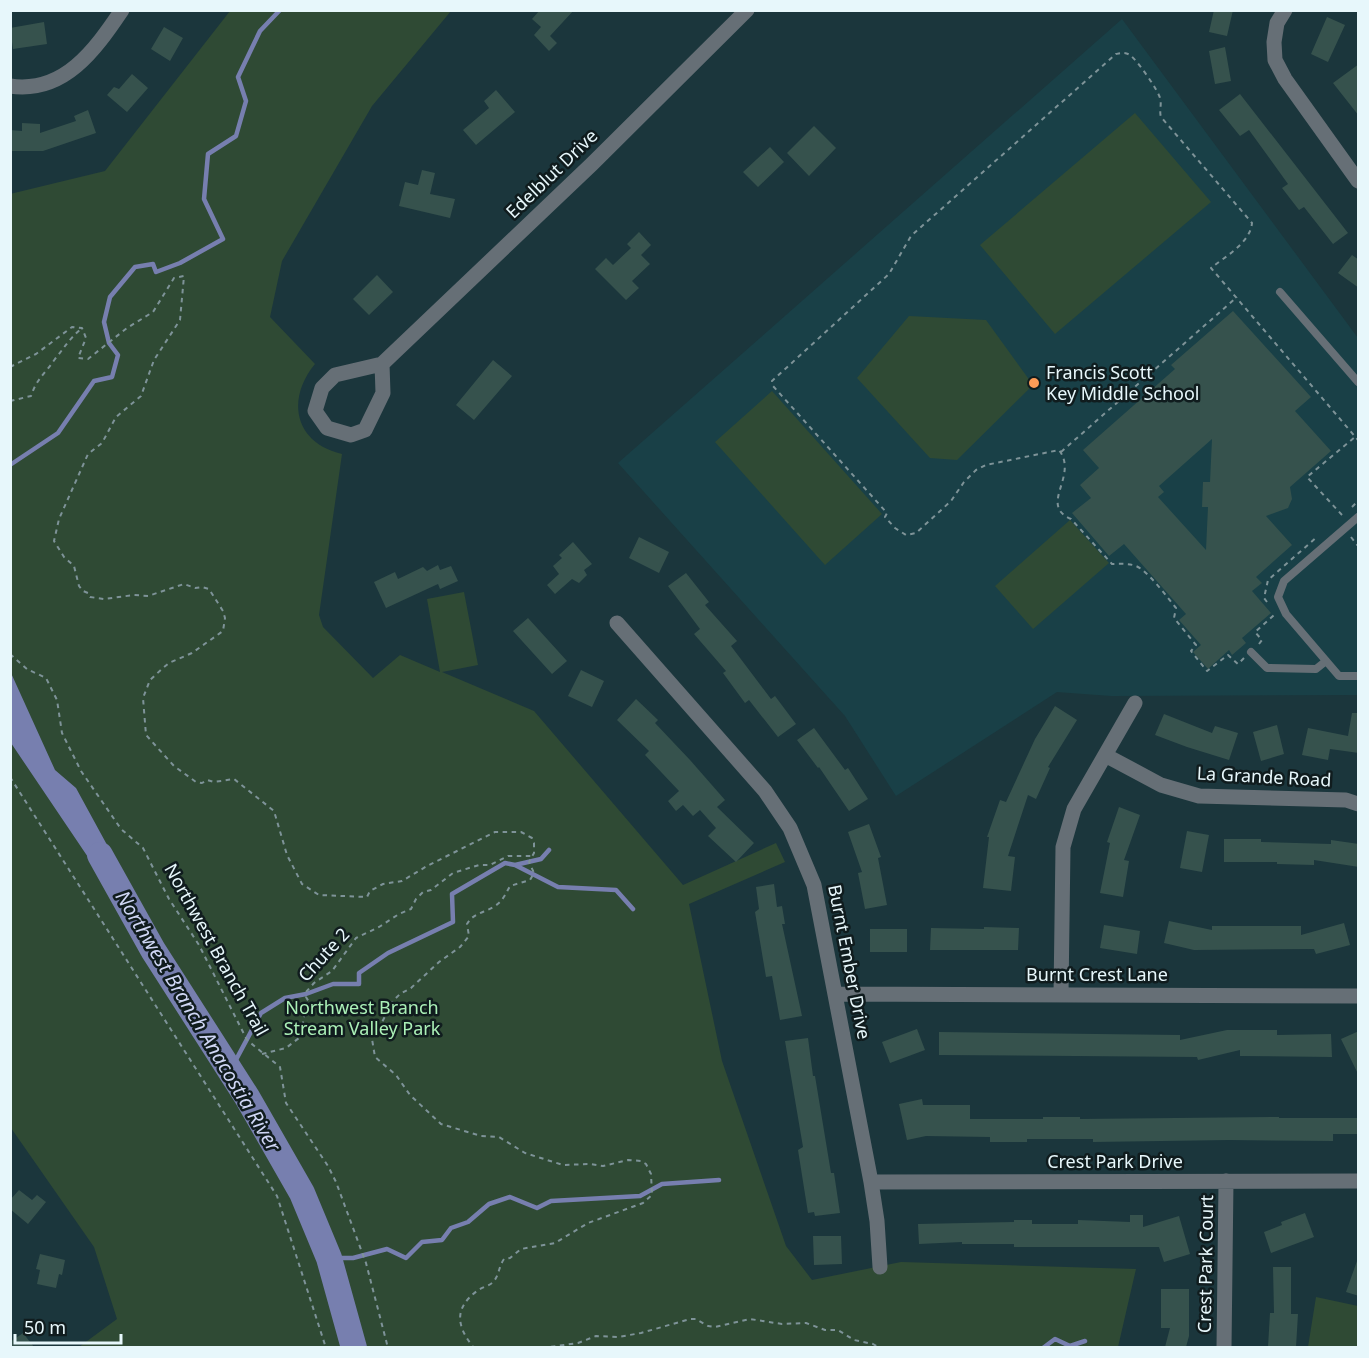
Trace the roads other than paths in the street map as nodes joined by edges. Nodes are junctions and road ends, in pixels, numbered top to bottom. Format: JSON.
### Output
{"nodes":[{"id":1,"x":122,"y":10,"type":"edge"},
{"id":2,"x":747,"y":10,"type":"edge"},
{"id":3,"x":1285,"y":10,"type":"edge"},
{"id":4,"x":10,"y":86,"type":"edge"},
{"id":5,"x":1359,"y":182,"type":"edge"},
{"id":6,"x":1280,"y":292,"type":"dead end"},
{"id":7,"x":382,"y":364,"type":"junction"},
{"id":8,"x":1359,"y":382,"type":"edge"},
{"id":9,"x":1359,"y":517,"type":"edge"},
{"id":10,"x":617,"y":623,"type":"dead end"},
{"id":11,"x":1251,"y":652,"type":"road end"},
{"id":12,"x":1326,"y":661,"type":"junction"},
{"id":13,"x":1359,"y":676,"type":"edge"},
{"id":14,"x":1135,"y":703,"type":"dead end"},
{"id":15,"x":1105,"y":754,"type":"junction"},
{"id":16,"x":1359,"y":804,"type":"edge"},
{"id":17,"x":836,"y":994,"type":"junction"},
{"id":18,"x":1061,"y":994,"type":"junction"},
{"id":19,"x":1359,"y":996,"type":"edge"},
{"id":20,"x":1227,"y":1181,"type":"junction"},
{"id":21,"x":1359,"y":1181,"type":"edge"},
{"id":22,"x":871,"y":1182,"type":"junction"},
{"id":23,"x":880,"y":1267,"type":"dead end"},
{"id":24,"x":1224,"y":1347,"type":"edge"}],
"edges":[{"from":1,"to":4,"type":"street"},
{"from":2,"to":7,"type":"street","name":"Edelblut Drive"},
{"from":3,"to":5,"type":"street"},
{"from":6,"to":8,"type":"lane"},
{"from":7,"to":7,"type":"street"},
{"from":9,"to":12,"type":"lane"},
{"from":10,"to":17,"type":"street","name":"Burnt Ember Drive"},
{"from":11,"to":12,"type":"lane"},
{"from":12,"to":13,"type":"lane"},
{"from":14,"to":15,"type":"street"},
{"from":15,"to":16,"type":"street","name":"La Grande Road"},
{"from":15,"to":18,"type":"street"},
{"from":17,"to":18,"type":"street","name":"Burnt Crest Lane"},
{"from":17,"to":22,"type":"street","name":"Burnt Ember Drive"},
{"from":18,"to":19,"type":"street","name":"Burnt Crest Lane"},
{"from":20,"to":21,"type":"street","name":"Crest Park Drive"},
{"from":20,"to":22,"type":"street","name":"Crest Park Drive"},
{"from":20,"to":24,"type":"street","name":"Crest Park Court"},
{"from":22,"to":23,"type":"street","name":"Burnt Ember Drive"}]}
